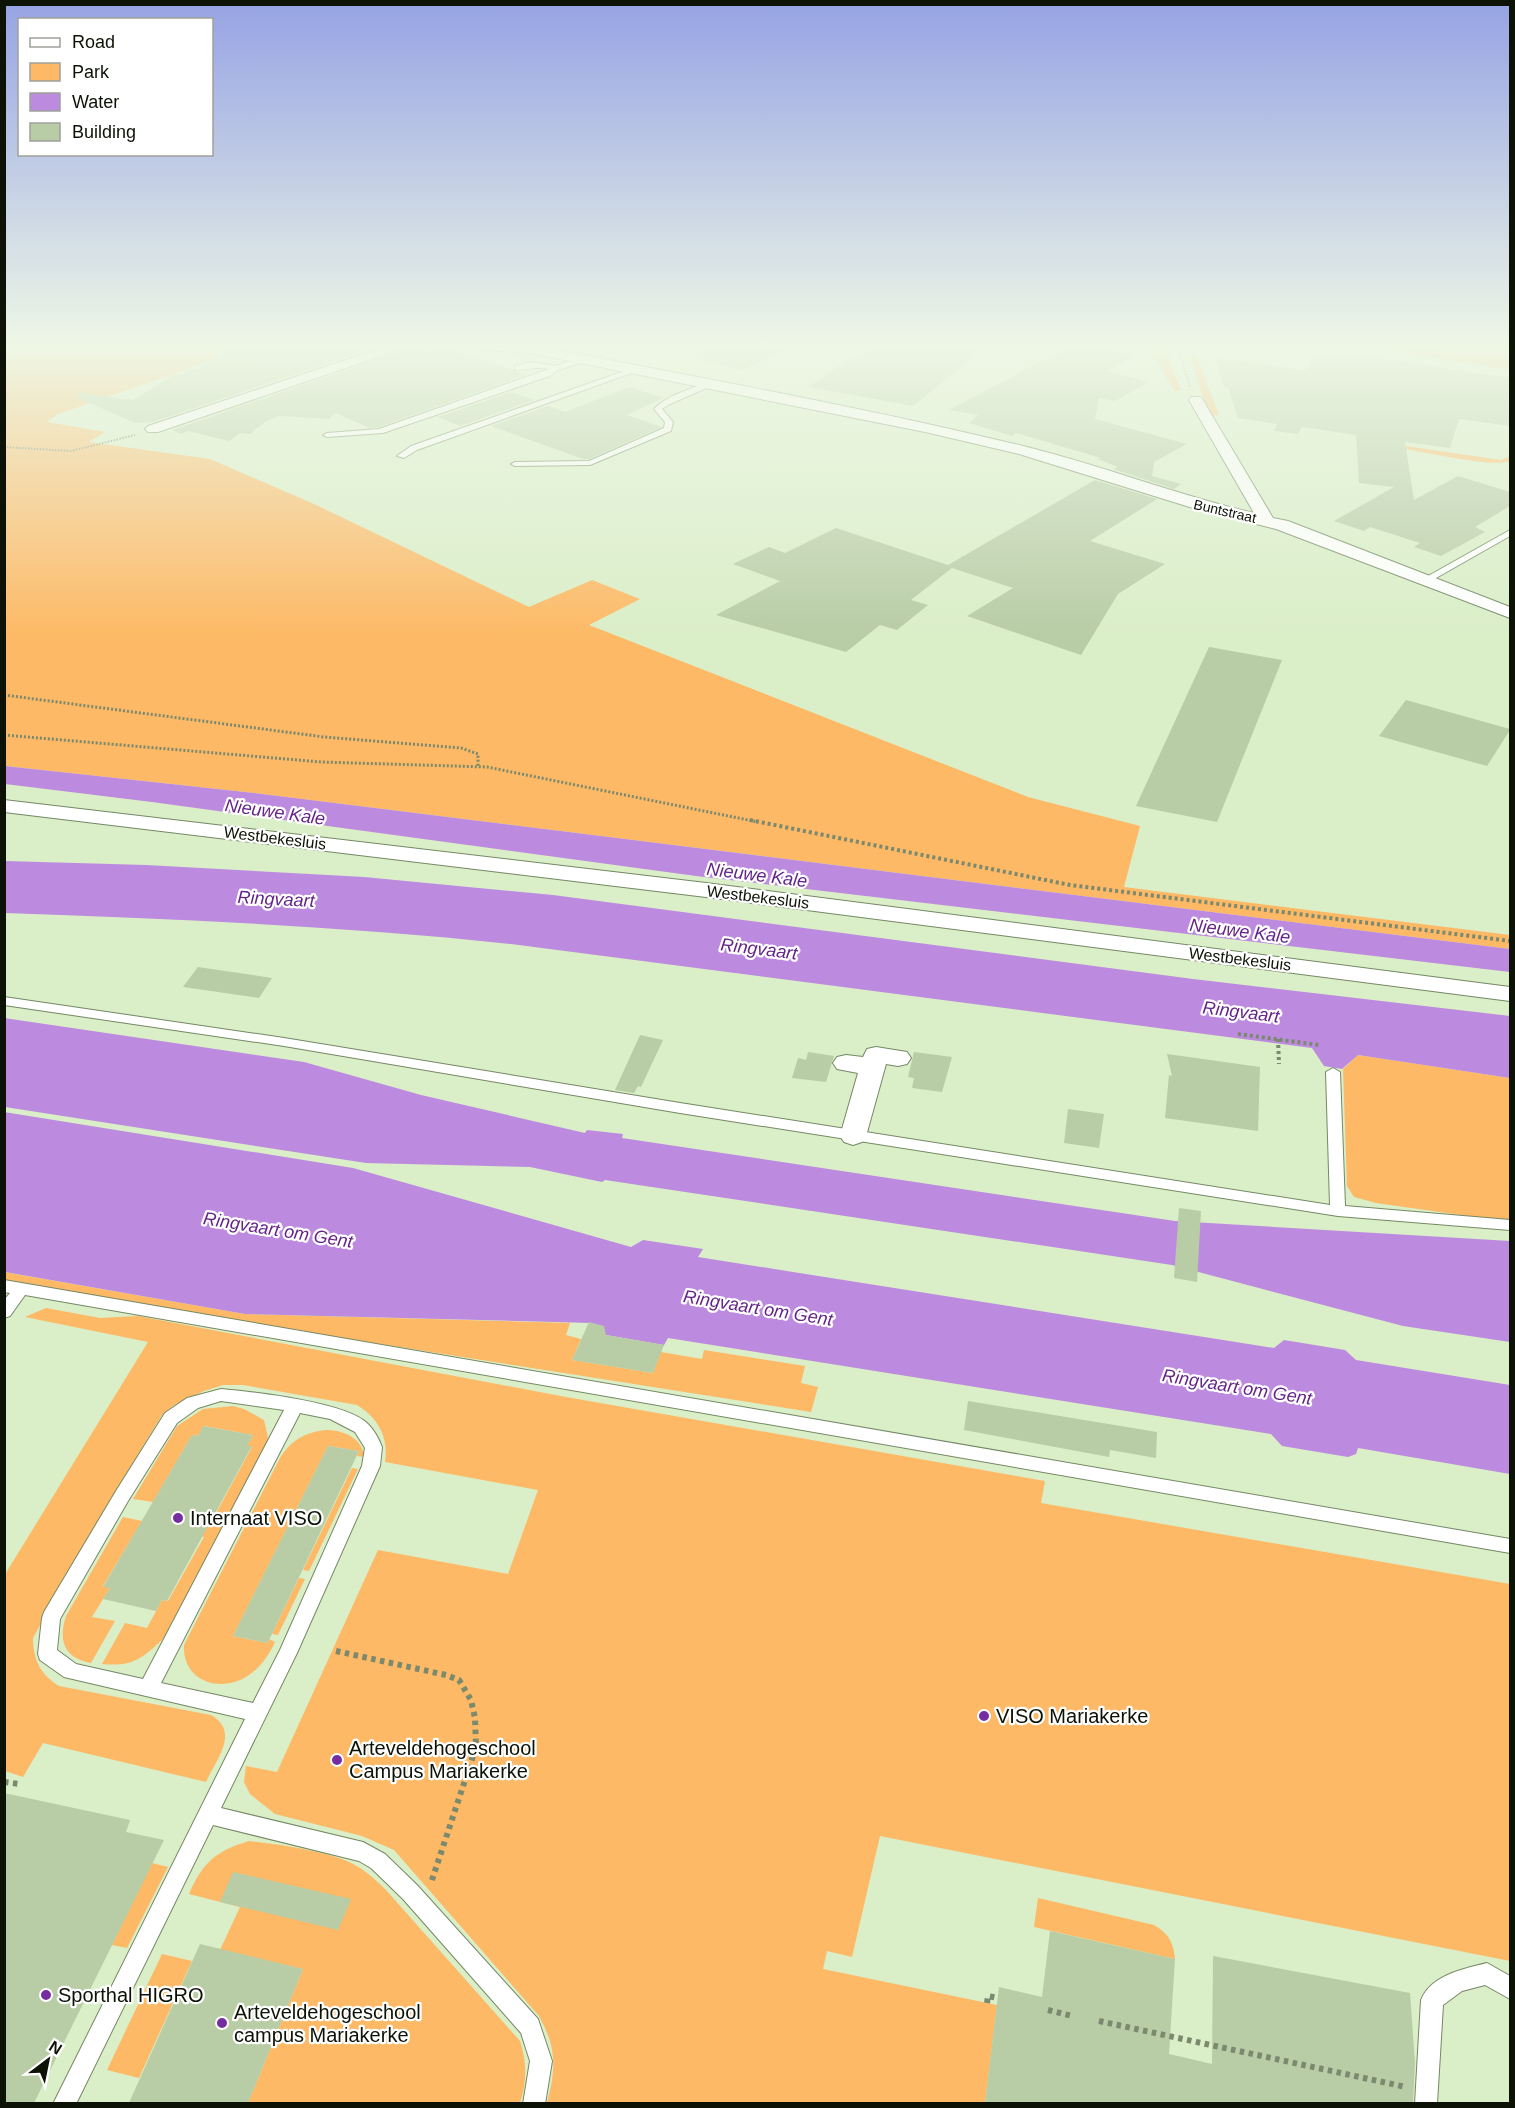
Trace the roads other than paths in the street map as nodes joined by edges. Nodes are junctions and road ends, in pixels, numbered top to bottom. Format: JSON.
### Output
{"nodes":[{"id":1,"x":439,"y":439,"type":"edge"},
{"id":2,"x":644,"y":439,"type":"edge"},
{"id":3,"x":976,"y":439,"type":"edge"},
{"id":4,"x":1219,"y":439,"type":"edge"},
{"id":5,"x":401,"y":456,"type":"dead end"},
{"id":6,"x":515,"y":464,"type":"dead end"},
{"id":7,"x":1266,"y":520,"type":"junction"},
{"id":8,"x":1510,"y":533,"type":"edge"},
{"id":9,"x":1426,"y":580,"type":"junction"},
{"id":10,"x":1510,"y":613,"type":"edge"},
{"id":11,"x":4,"y":806,"type":"edge"},
{"id":12,"x":1510,"y":994,"type":"edge"},
{"id":13,"x":4,"y":1001,"type":"edge"},
{"id":14,"x":898,"y":1058,"type":"dead end"},
{"id":15,"x":846,"y":1063,"type":"dead end"},
{"id":16,"x":872,"y":1066,"type":"junction"},
{"id":17,"x":1333,"y":1072,"type":"dead end"},
{"id":18,"x":853,"y":1136,"type":"junction"},
{"id":19,"x":1338,"y":1211,"type":"junction"},
{"id":20,"x":1510,"y":1225,"type":"edge"},
{"id":21,"x":13,"y":1288,"type":"edge"},
{"id":22,"x":4,"y":1312,"type":"edge"},
{"id":23,"x":295,"y":1406,"type":"junction"},
{"id":24,"x":1510,"y":1546,"type":"edge"},
{"id":25,"x":149,"y":1687,"type":"junction"},
{"id":26,"x":258,"y":1713,"type":"junction"},
{"id":27,"x":207,"y":1814,"type":"junction"},
{"id":28,"x":1510,"y":1988,"type":"edge"},
{"id":29,"x":1426,"y":2098,"type":"edge"},
{"id":30,"x":64,"y":2103,"type":"edge"},
{"id":31,"x":534,"y":2103,"type":"edge"}],
"edges":[{"from":1,"to":5,"type":"lane"},
{"from":2,"to":6,"type":"lane"},
{"from":3,"to":7,"type":"street","name":"Buntstraat"},
{"from":4,"to":7,"type":"street"},
{"from":7,"to":9,"type":"street","name":"Buntstraat"},
{"from":8,"to":9,"type":"lane"},
{"from":9,"to":10,"type":"street","name":"Buntstraat"},
{"from":11,"to":12,"type":"street","name":"Westbekesluis"},
{"from":13,"to":18,"type":"lane"},
{"from":14,"to":16,"type":"street"},
{"from":15,"to":16,"type":"street"},
{"from":16,"to":18,"type":"street"},
{"from":17,"to":19,"type":"lane"},
{"from":18,"to":19,"type":"lane"},
{"from":19,"to":20,"type":"lane"},
{"from":21,"to":22,"type":"lane"},
{"from":21,"to":24,"type":"lane"},
{"from":23,"to":25,"type":"lane"},
{"from":23,"to":25,"type":"lane"},
{"from":23,"to":26,"type":"lane"},
{"from":25,"to":26,"type":"lane"},
{"from":26,"to":27,"type":"lane"},
{"from":27,"to":30,"type":"lane"},
{"from":27,"to":31,"type":"lane"},
{"from":28,"to":29,"type":"lane"}]}
